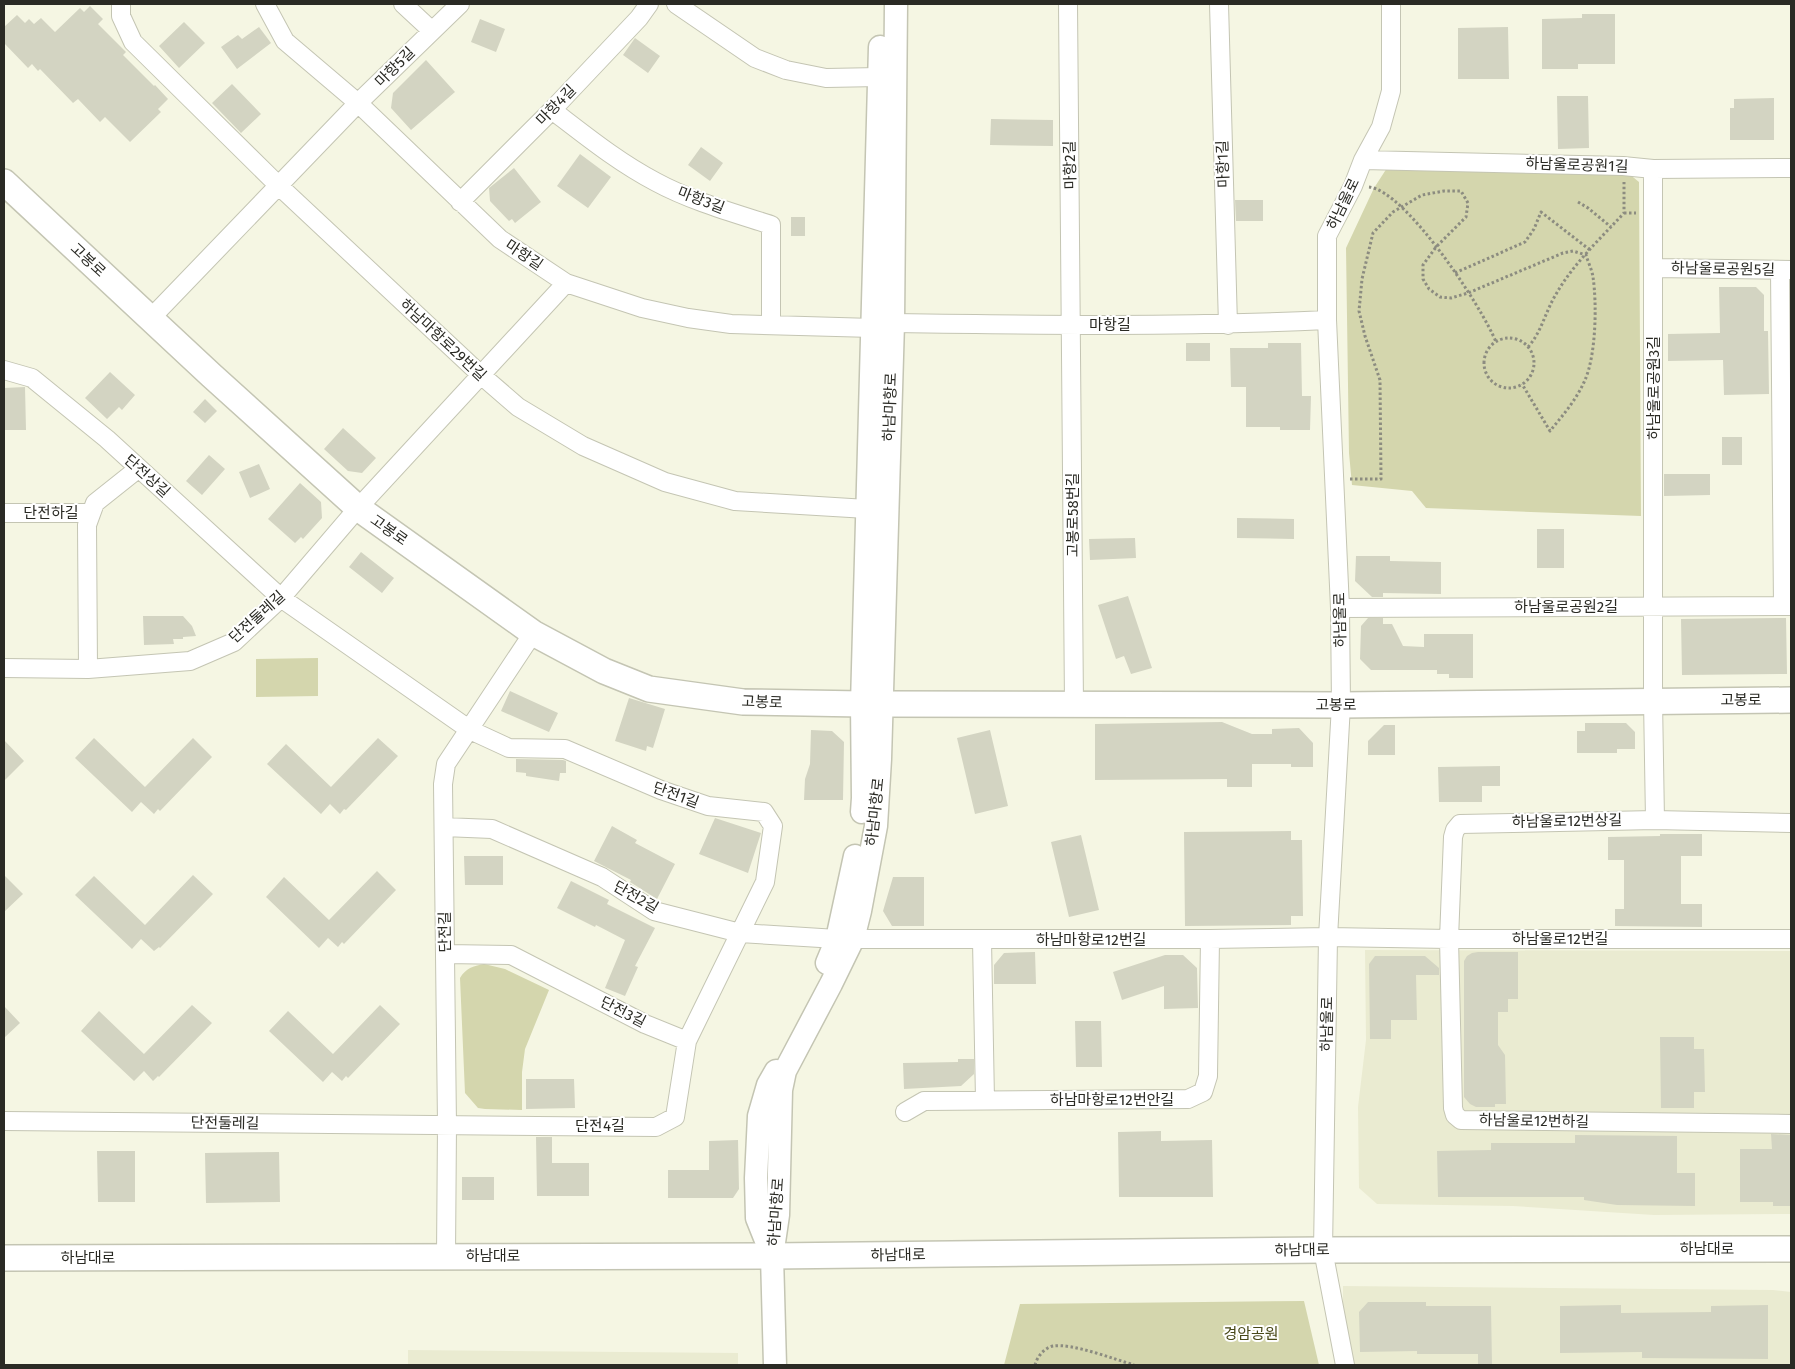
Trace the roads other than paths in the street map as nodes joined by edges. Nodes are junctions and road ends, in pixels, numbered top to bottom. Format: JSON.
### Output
{"nodes":[{"id":1,"x":121,"y":4,"type":"edge"},
{"id":2,"x":265,"y":4,"type":"edge"},
{"id":3,"x":403,"y":4,"type":"edge"},
{"id":4,"x":460,"y":4,"type":"edge"},
{"id":5,"x":649,"y":4,"type":"edge"},
{"id":6,"x":676,"y":4,"type":"edge"},
{"id":7,"x":880,"y":4,"type":"edge"},
{"id":8,"x":896,"y":4,"type":"edge"},
{"id":9,"x":1068,"y":4,"type":"edge"},
{"id":10,"x":1219,"y":4,"type":"edge"},
{"id":11,"x":1391,"y":4,"type":"edge"},
{"id":12,"x":431,"y":30,"type":"junction"},
{"id":13,"x":880,"y":77,"type":"junction"},
{"id":14,"x":358,"y":103,"type":"junction"},
{"id":15,"x":552,"y":110,"type":"junction"},
{"id":16,"x":1363,"y":160,"type":"junction"},
{"id":17,"x":1791,"y":168,"type":"edge"},
{"id":18,"x":1653,"y":169,"type":"junction"},
{"id":19,"x":4,"y":182,"type":"edge"},
{"id":20,"x":278,"y":185,"type":"junction"},
{"id":21,"x":460,"y":202,"type":"junction"},
{"id":22,"x":1654,"y":268,"type":"junction"},
{"id":23,"x":1786,"y":270,"type":"edge"},
{"id":24,"x":566,"y":283,"type":"junction"},
{"id":25,"x":151,"y":318,"type":"junction"},
{"id":26,"x":1327,"y":320,"type":"junction"},
{"id":27,"x":772,"y":325,"type":"junction"},
{"id":28,"x":1072,"y":325,"type":"junction"},
{"id":29,"x":1228,"y":325,"type":"junction"},
{"id":30,"x":883,"y":326,"type":"junction"},
{"id":31,"x":4,"y":370,"type":"edge"},
{"id":32,"x":481,"y":376,"type":"junction"},
{"id":33,"x":139,"y":468,"type":"junction"},
{"id":34,"x":358,"y":508,"type":"junction"},
{"id":35,"x":868,"y":509,"type":"junction"},
{"id":36,"x":4,"y":513,"type":"edge"},
{"id":37,"x":91,"y":513,"type":"junction"},
{"id":38,"x":281,"y":598,"type":"junction"},
{"id":39,"x":1653,"y":606,"type":"junction"},
{"id":40,"x":1787,"y":606,"type":"edge"},
{"id":41,"x":1340,"y":608,"type":"junction"},
{"id":42,"x":533,"y":633,"type":"junction"},
{"id":43,"x":4,"y":668,"type":"edge"},
{"id":44,"x":88,"y":669,"type":"junction"},
{"id":45,"x":1653,"y":700,"type":"junction"},
{"id":46,"x":1791,"y":700,"type":"edge"},
{"id":47,"x":871,"y":704,"type":"junction"},
{"id":48,"x":1074,"y":705,"type":"junction"},
{"id":49,"x":1341,"y":705,"type":"junction"},
{"id":50,"x":470,"y":730,"type":"junction"},
{"id":51,"x":1655,"y":820,"type":"junction"},
{"id":52,"x":1791,"y":823,"type":"edge"},
{"id":53,"x":444,"y":827,"type":"junction"},
{"id":54,"x":740,"y":932,"type":"junction"},
{"id":55,"x":1328,"y":936,"type":"junction"},
{"id":56,"x":845,"y":939,"type":"junction"},
{"id":57,"x":1210,"y":939,"type":"junction"},
{"id":58,"x":1449,"y":939,"type":"junction"},
{"id":59,"x":1791,"y":939,"type":"edge"},
{"id":60,"x":982,"y":940,"type":"junction"},
{"id":61,"x":446,"y":954,"type":"junction"},
{"id":62,"x":687,"y":1041,"type":"junction"},
{"id":63,"x":985,"y":1100,"type":"junction"},
{"id":64,"x":906,"y":1112,"type":"dead end"},
{"id":65,"x":4,"y":1121,"type":"edge"},
{"id":66,"x":1791,"y":1124,"type":"edge"},
{"id":67,"x":447,"y":1126,"type":"junction"},
{"id":68,"x":1791,"y":1249,"type":"edge"},
{"id":69,"x":1324,"y":1250,"type":"junction"},
{"id":70,"x":446,"y":1256,"type":"junction"},
{"id":71,"x":772,"y":1256,"type":"junction"},
{"id":72,"x":4,"y":1258,"type":"edge"},
{"id":73,"x":775,"y":1365,"type":"edge"},
{"id":74,"x":1345,"y":1365,"type":"edge"}],
"edges":[{"from":1,"to":20,"type":"street","name":"하남마항로29번길"},
{"from":2,"to":14,"type":"street","name":"마항길"},
{"from":3,"to":12,"type":"street"},
{"from":4,"to":12,"type":"street","name":"마항5길"},
{"from":5,"to":15,"type":"street","name":"마항4길"},
{"from":6,"to":13,"type":"street"},
{"from":7,"to":13,"type":"street","name":"하남마항로"},
{"from":8,"to":30,"type":"street","name":"하남마항로"},
{"from":9,"to":28,"type":"street","name":"마항2길"},
{"from":10,"to":29,"type":"street","name":"마항1길"},
{"from":11,"to":16,"type":"street","name":"하남울로"},
{"from":12,"to":14,"type":"street","name":"마항5길"},
{"from":13,"to":30,"type":"street","name":"하남마항로"},
{"from":14,"to":20,"type":"street","name":"마항5길"},
{"from":14,"to":21,"type":"street","name":"마항길"},
{"from":15,"to":21,"type":"street","name":"마항4길"},
{"from":15,"to":27,"type":"street","name":"마항3길"},
{"from":16,"to":18,"type":"street","name":"하남울로공원1길"},
{"from":16,"to":26,"type":"street","name":"하남울로"},
{"from":17,"to":18,"type":"street","name":"하남울로공원1길"},
{"from":18,"to":22,"type":"street","name":"하남울로공원3길"},
{"from":19,"to":25,"type":"main road","name":"고봉로"},
{"from":20,"to":25,"type":"street","name":"마항5길"},
{"from":20,"to":32,"type":"street","name":"하남마항로29번길"},
{"from":21,"to":24,"type":"street","name":"마항길"},
{"from":22,"to":23,"type":"street","name":"하남울로공원5길"},
{"from":22,"to":39,"type":"street","name":"하남울로공원3길"},
{"from":23,"to":40,"type":"street"},
{"from":24,"to":27,"type":"street","name":"마항길"},
{"from":24,"to":32,"type":"street","name":"단전둘레길"},
{"from":25,"to":34,"type":"main road","name":"고봉로"},
{"from":26,"to":29,"type":"street","name":"마항길"},
{"from":26,"to":41,"type":"street","name":"하남울로"},
{"from":27,"to":30,"type":"street","name":"마항길"},
{"from":28,"to":29,"type":"street","name":"마항길"},
{"from":28,"to":30,"type":"street","name":"마항길"},
{"from":28,"to":48,"type":"street","name":"고봉로58번길"},
{"from":30,"to":35,"type":"street","name":"하남마항로"},
{"from":30,"to":47,"type":"street","name":"하남마항로"},
{"from":31,"to":33,"type":"street","name":"단전상길"},
{"from":32,"to":34,"type":"street","name":"단전둘레길"},
{"from":32,"to":35,"type":"street","name":"하남마항로29번길"},
{"from":33,"to":37,"type":"street","name":"단전하길"},
{"from":33,"to":38,"type":"street","name":"단전상길"},
{"from":34,"to":38,"type":"street","name":"단전둘레길"},
{"from":34,"to":42,"type":"main road","name":"고봉로"},
{"from":35,"to":47,"type":"street","name":"하남마항로"},
{"from":36,"to":37,"type":"street","name":"단전하길"},
{"from":37,"to":44,"type":"street"},
{"from":38,"to":44,"type":"street","name":"단전둘레길"},
{"from":38,"to":50,"type":"street","name":"단전상길"},
{"from":39,"to":40,"type":"street","name":"하남울로공원2길"},
{"from":39,"to":41,"type":"street","name":"하남울로공원2길"},
{"from":39,"to":45,"type":"street","name":"하남울로공원3길"},
{"from":41,"to":49,"type":"street","name":"하남울로"},
{"from":42,"to":47,"type":"main road","name":"고봉로"},
{"from":42,"to":50,"type":"street","name":"단전길"},
{"from":43,"to":44,"type":"street","name":"단전둘레길"},
{"from":45,"to":46,"type":"main road","name":"고봉로"},
{"from":45,"to":49,"type":"main road","name":"고봉로"},
{"from":45,"to":51,"type":"street","name":"하남울로공원3길"},
{"from":47,"to":48,"type":"main road","name":"고봉로"},
{"from":47,"to":56,"type":"street","name":"하남마항로"},
{"from":48,"to":49,"type":"main road","name":"고봉로"},
{"from":49,"to":55,"type":"street","name":"하남울로"},
{"from":50,"to":53,"type":"street","name":"단전길"},
{"from":50,"to":54,"type":"street","name":"단전1길"},
{"from":51,"to":52,"type":"street","name":"하남울로12번상길"},
{"from":51,"to":58,"type":"street","name":"하남울로12번상길"},
{"from":53,"to":54,"type":"street","name":"단전2길"},
{"from":53,"to":61,"type":"street","name":"단전길"},
{"from":54,"to":56,"type":"street","name":"단전2길"},
{"from":54,"to":62,"type":"street"},
{"from":55,"to":57,"type":"street","name":"하남마항로12번길"},
{"from":55,"to":58,"type":"street","name":"하남울로12번길"},
{"from":55,"to":69,"type":"street","name":"하남울로"},
{"from":56,"to":60,"type":"street","name":"하남마항로12번길"},
{"from":56,"to":71,"type":"street","name":"하남마항로"},
{"from":57,"to":60,"type":"street","name":"하남마항로12번길"},
{"from":57,"to":63,"type":"street","name":"하남마항로12번안길"},
{"from":58,"to":59,"type":"street","name":"하남울로12번길"},
{"from":58,"to":66,"type":"street","name":"하남울로12번하길"},
{"from":60,"to":63,"type":"street"},
{"from":61,"to":62,"type":"street","name":"단전3길"},
{"from":61,"to":67,"type":"street","name":"단전길"},
{"from":62,"to":67,"type":"street","name":"단전4길"},
{"from":63,"to":64,"type":"street","name":"하남마항로12번안길"},
{"from":65,"to":67,"type":"street","name":"단전둘레길"},
{"from":67,"to":70,"type":"street","name":"단전길"},
{"from":68,"to":69,"type":"main road","name":"하남대로"},
{"from":69,"to":71,"type":"main road","name":"하남대로"},
{"from":69,"to":74,"type":"street","name":"하남울로"},
{"from":70,"to":71,"type":"main road","name":"하남대로"},
{"from":70,"to":72,"type":"main road","name":"하남대로"},
{"from":71,"to":73,"type":"street","name":"하남마항로"}]}
